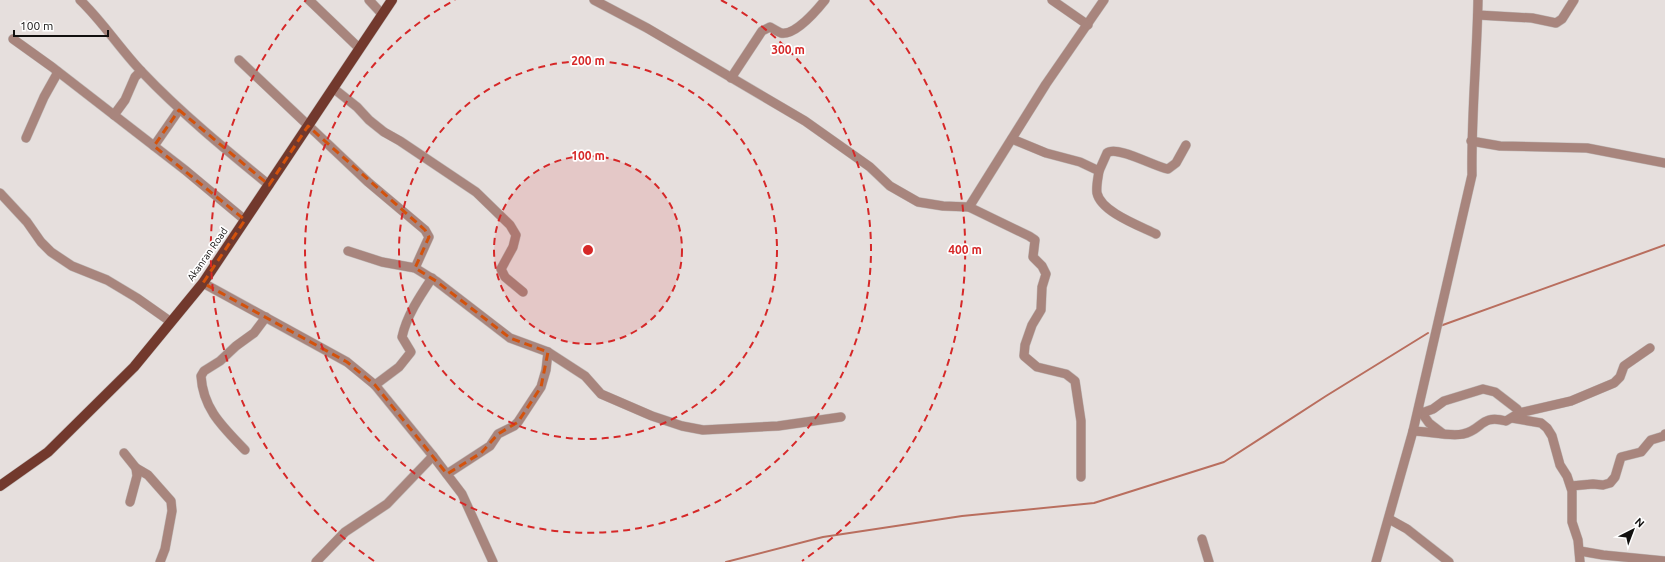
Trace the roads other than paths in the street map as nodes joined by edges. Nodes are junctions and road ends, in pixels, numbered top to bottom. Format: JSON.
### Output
{"nodes":[{"id":1,"x":80,"y":0,"type":"edge"},
{"id":2,"x":309,"y":0,"type":"edge"},
{"id":3,"x":369,"y":0,"type":"edge"},
{"id":4,"x":392,"y":0,"type":"edge"},
{"id":5,"x":594,"y":0,"type":"edge"},
{"id":6,"x":825,"y":0,"type":"edge"},
{"id":7,"x":1052,"y":0,"type":"edge"},
{"id":8,"x":1104,"y":0,"type":"edge"},
{"id":9,"x":1478,"y":0,"type":"edge"},
{"id":10,"x":1574,"y":0,"type":"edge"},
{"id":11,"x":382,"y":14,"type":"junction"},
{"id":12,"x":1478,"y":15,"type":"junction"},
{"id":13,"x":1088,"y":25,"type":"junction"},
{"id":14,"x":13,"y":39,"type":"dead end"},
{"id":15,"x":359,"y":48,"type":"junction"},
{"id":16,"x":239,"y":60,"type":"dead end"},
{"id":17,"x":141,"y":71,"type":"junction"},
{"id":18,"x":58,"y":72,"type":"junction"},
{"id":19,"x":731,"y":78,"type":"junction"},
{"id":20,"x":333,"y":88,"type":"junction"},
{"id":21,"x":179,"y":110,"type":"junction"},
{"id":22,"x":114,"y":115,"type":"junction"},
{"id":23,"x":308,"y":126,"type":"junction"},
{"id":24,"x":26,"y":138,"type":"dead end"},
{"id":25,"x":1012,"y":139,"type":"junction"},
{"id":26,"x":1472,"y":141,"type":"junction"},
{"id":27,"x":1186,"y":145,"type":"dead end"},
{"id":28,"x":154,"y":146,"type":"junction"},
{"id":29,"x":1665,"y":163,"type":"edge"},
{"id":30,"x":1099,"y":171,"type":"junction"},
{"id":31,"x":269,"y":185,"type":"junction"},
{"id":32,"x":0,"y":193,"type":"edge"},
{"id":33,"x":969,"y":207,"type":"junction"},
{"id":34,"x":245,"y":220,"type":"junction"},
{"id":35,"x":1156,"y":234,"type":"dead end"},
{"id":36,"x":348,"y":251,"type":"dead end"},
{"id":37,"x":415,"y":268,"type":"junction"},
{"id":38,"x":432,"y":278,"type":"junction"},
{"id":39,"x":203,"y":283,"type":"junction"},
{"id":40,"x":523,"y":292,"type":"dead end"},
{"id":41,"x":266,"y":317,"type":"junction"},
{"id":42,"x":171,"y":322,"type":"junction"},
{"id":43,"x":1650,"y":348,"type":"dead end"},
{"id":44,"x":548,"y":352,"type":"junction"},
{"id":45,"x":375,"y":385,"type":"junction"},
{"id":46,"x":1420,"y":411,"type":"junction"},
{"id":47,"x":1515,"y":415,"type":"junction"},
{"id":48,"x":841,"y":417,"type":"dead end"},
{"id":49,"x":1413,"y":431,"type":"junction"},
{"id":50,"x":1442,"y":433,"type":"junction"},
{"id":51,"x":1665,"y":434,"type":"edge"},
{"id":52,"x":245,"y":450,"type":"dead end"},
{"id":53,"x":124,"y":453,"type":"dead end"},
{"id":54,"x":433,"y":456,"type":"junction"},
{"id":55,"x":136,"y":468,"type":"junction"},
{"id":56,"x":447,"y":474,"type":"junction"},
{"id":57,"x":1081,"y":478,"type":"dead end"},
{"id":58,"x":0,"y":486,"type":"edge"},
{"id":59,"x":1570,"y":486,"type":"junction"},
{"id":60,"x":130,"y":502,"type":"dead end"},
{"id":61,"x":1389,"y":519,"type":"junction"},
{"id":62,"x":1202,"y":539,"type":"dead end"},
{"id":63,"x":1580,"y":551,"type":"junction"},
{"id":64,"x":1665,"y":561,"type":"edge"},
{"id":65,"x":160,"y":562,"type":"edge"},
{"id":66,"x":316,"y":562,"type":"edge"},
{"id":67,"x":493,"y":562,"type":"edge"},
{"id":68,"x":1209,"y":562,"type":"edge"},
{"id":69,"x":1376,"y":562,"type":"edge"},
{"id":70,"x":1449,"y":562,"type":"edge"},
{"id":71,"x":1580,"y":562,"type":"edge"}],
"edges":[{"from":1,"to":17,"type":"street"},
{"from":2,"to":15,"type":"street"},
{"from":3,"to":11,"type":"street"},
{"from":4,"to":11,"type":"main road","name":"Akanran Road"},
{"from":5,"to":19,"type":"street"},
{"from":6,"to":19,"type":"street"},
{"from":7,"to":13,"type":"street"},
{"from":8,"to":13,"type":"street"},
{"from":9,"to":12,"type":"street"},
{"from":10,"to":12,"type":"street"},
{"from":11,"to":15,"type":"main road","name":"Akanran Road"},
{"from":12,"to":26,"type":"street"},
{"from":13,"to":25,"type":"street"},
{"from":14,"to":18,"type":"street"},
{"from":15,"to":20,"type":"main road","name":"Akanran Road"},
{"from":16,"to":23,"type":"street"},
{"from":17,"to":21,"type":"street"},
{"from":17,"to":22,"type":"street"},
{"from":18,"to":22,"type":"street"},
{"from":18,"to":24,"type":"street"},
{"from":19,"to":33,"type":"street"},
{"from":20,"to":23,"type":"main road","name":"Akanran Road"},
{"from":20,"to":40,"type":"street"},
{"from":21,"to":28,"type":"street"},
{"from":21,"to":31,"type":"street"},
{"from":22,"to":28,"type":"street"},
{"from":23,"to":31,"type":"main road","name":"Akanran Road"},
{"from":23,"to":37,"type":"street"},
{"from":25,"to":30,"type":"street"},
{"from":25,"to":33,"type":"street"},
{"from":26,"to":29,"type":"street"},
{"from":26,"to":46,"type":"street"},
{"from":27,"to":30,"type":"street"},
{"from":28,"to":34,"type":"street"},
{"from":30,"to":35,"type":"street"},
{"from":31,"to":34,"type":"main road","name":"Akanran Road"},
{"from":32,"to":42,"type":"street"},
{"from":33,"to":57,"type":"street"},
{"from":34,"to":39,"type":"main road","name":"Akanran Road"},
{"from":36,"to":37,"type":"street"},
{"from":37,"to":38,"type":"street"},
{"from":38,"to":44,"type":"street"},
{"from":38,"to":45,"type":"street"},
{"from":39,"to":41,"type":"street"},
{"from":39,"to":42,"type":"main road","name":"Akanran Road"},
{"from":41,"to":45,"type":"street"},
{"from":41,"to":52,"type":"street"},
{"from":42,"to":58,"type":"main road","name":"Akanran Road"},
{"from":43,"to":47,"type":"street"},
{"from":44,"to":48,"type":"street"},
{"from":44,"to":56,"type":"street"},
{"from":45,"to":54,"type":"street"},
{"from":46,"to":47,"type":"street"},
{"from":46,"to":49,"type":"street"},
{"from":46,"to":50,"type":"street"},
{"from":47,"to":50,"type":"street"},
{"from":47,"to":59,"type":"street"},
{"from":49,"to":50,"type":"street"},
{"from":49,"to":61,"type":"street"},
{"from":51,"to":59,"type":"street"},
{"from":53,"to":55,"type":"street"},
{"from":54,"to":56,"type":"street"},
{"from":54,"to":66,"type":"street"},
{"from":55,"to":60,"type":"street"},
{"from":55,"to":65,"type":"street"},
{"from":56,"to":67,"type":"street"},
{"from":59,"to":63,"type":"street"},
{"from":61,"to":69,"type":"street"},
{"from":61,"to":70,"type":"street"},
{"from":62,"to":68,"type":"street"},
{"from":63,"to":64,"type":"street"},
{"from":63,"to":71,"type":"street"}]}
